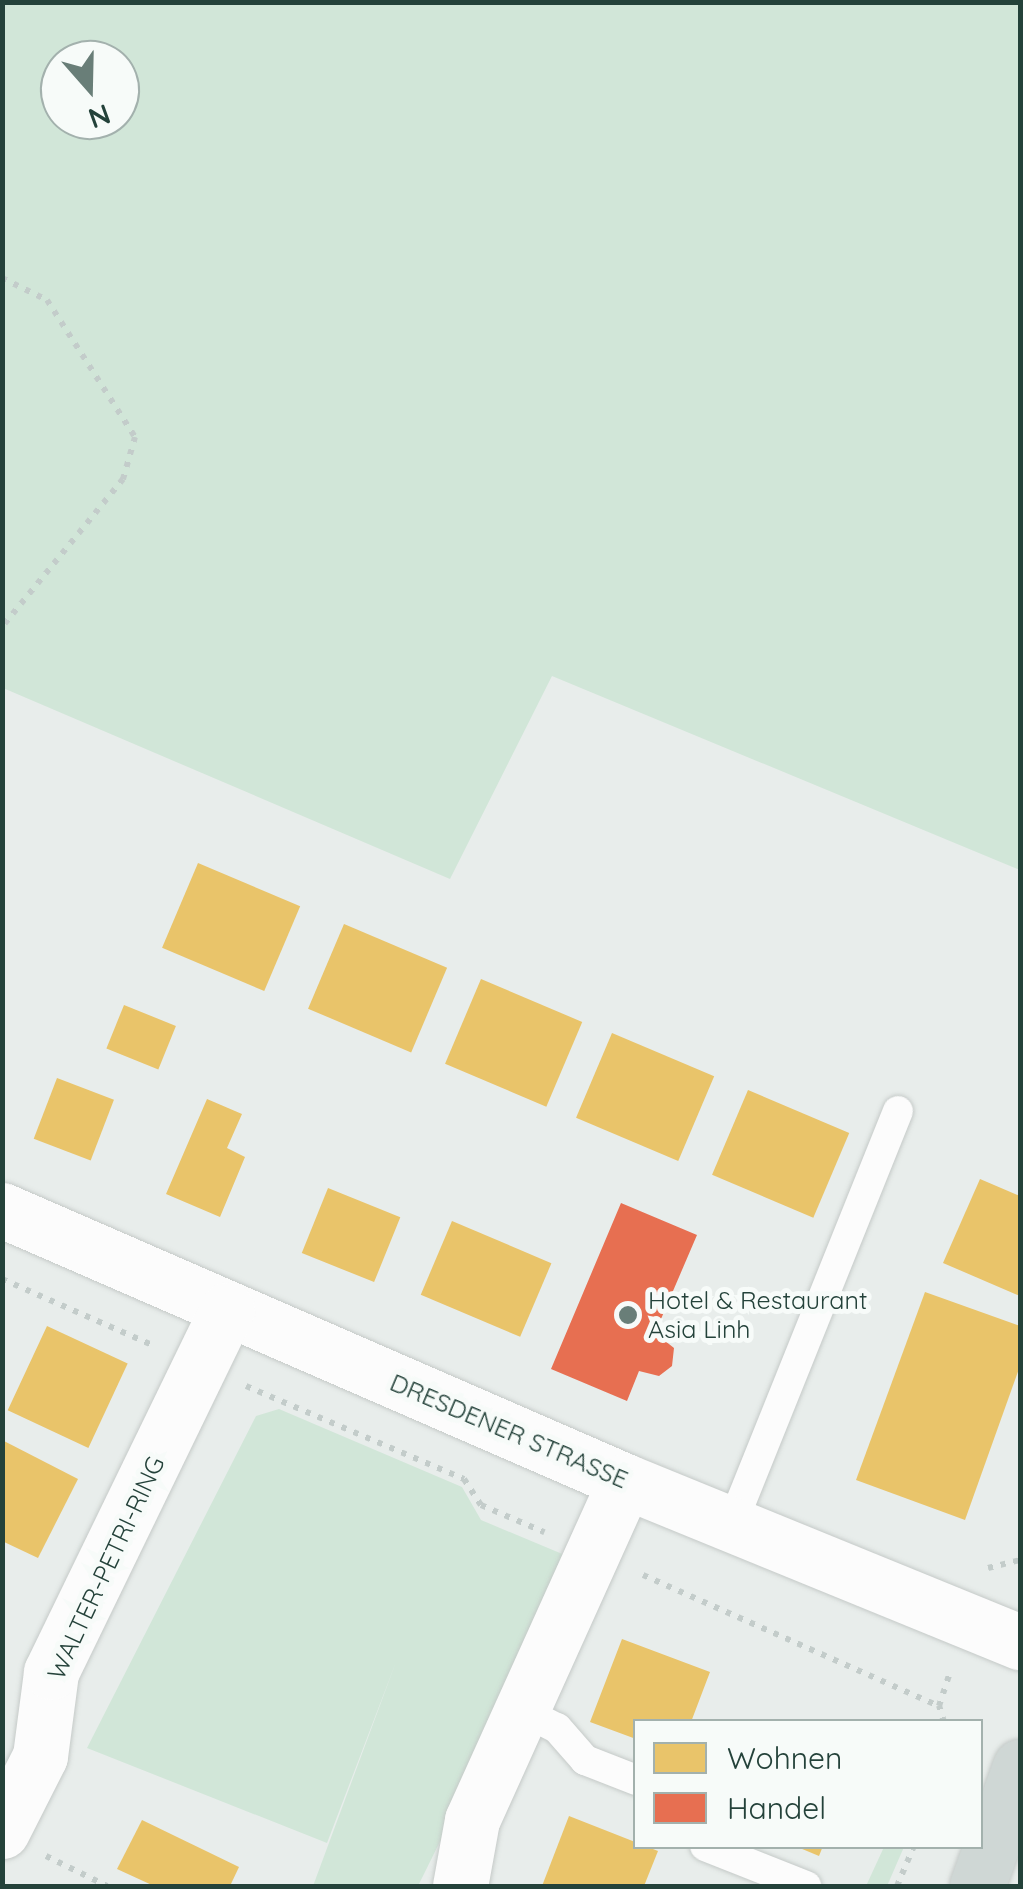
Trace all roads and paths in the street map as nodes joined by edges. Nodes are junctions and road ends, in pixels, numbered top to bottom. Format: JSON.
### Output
{"nodes":[{"id":1,"x":2,"y":278,"type":"edge"},
{"id":2,"x":2,"y":628,"type":"edge"},
{"id":3,"x":898,"y":1111,"type":"dead end"},
{"id":4,"x":2,"y":1210,"type":"edge"},
{"id":5,"x":2,"y":1279,"type":"edge"},
{"id":6,"x":227,"y":1310,"type":"junction"},
{"id":7,"x":203,"y":1368,"type":"junction"},
{"id":8,"x":626,"y":1481,"type":"junction"},
{"id":9,"x":732,"y":1524,"type":"junction"},
{"id":10,"x":593,"y":1552,"type":"junction"},
{"id":11,"x":1020,"y":1642,"type":"edge"},
{"id":12,"x":523,"y":1711,"type":"junction"},
{"id":13,"x":943,"y":1719,"type":"edge"},
{"id":14,"x":1020,"y":1767,"type":"edge"},
{"id":15,"x":633,"y":1779,"type":"edge"},
{"id":16,"x":20,"y":1842,"type":"edge"},
{"id":17,"x":713,"y":1849,"type":"edge"},
{"id":18,"x":913,"y":1849,"type":"edge"},
{"id":19,"x":108,"y":1886,"type":"edge"},
{"id":20,"x":460,"y":1886,"type":"edge"},
{"id":21,"x":806,"y":1886,"type":"edge"},
{"id":22,"x":897,"y":1886,"type":"edge"},
{"id":23,"x":977,"y":1886,"type":"edge"}],
"edges":[{"from":1,"to":2,"type":"path"},
{"from":3,"to":9,"type":"lane"},
{"from":4,"to":6,"type":"street","name":"DRESDENER STRASSE"},
{"from":5,"to":7,"type":"path"},
{"from":6,"to":7,"type":"street","name":"WALTER-PETRI-RING"},
{"from":6,"to":8,"type":"street","name":"DRESDENER STRASSE"},
{"from":7,"to":10,"type":"path"},
{"from":7,"to":16,"type":"street","name":"WALTER-PETRI-RING"},
{"from":8,"to":9,"type":"street","name":"DRESDENER STRASSE"},
{"from":8,"to":10,"type":"street"},
{"from":9,"to":11,"type":"street","name":"DRESDENER STRASSE"},
{"from":10,"to":12,"type":"street"},
{"from":10,"to":13,"type":"path"},
{"from":12,"to":15,"type":"lane"},
{"from":12,"to":20,"type":"street"},
{"from":14,"to":23,"type":"main road"},
{"from":16,"to":19,"type":"path"},
{"from":17,"to":21,"type":"lane"},
{"from":18,"to":22,"type":"path"}]}
